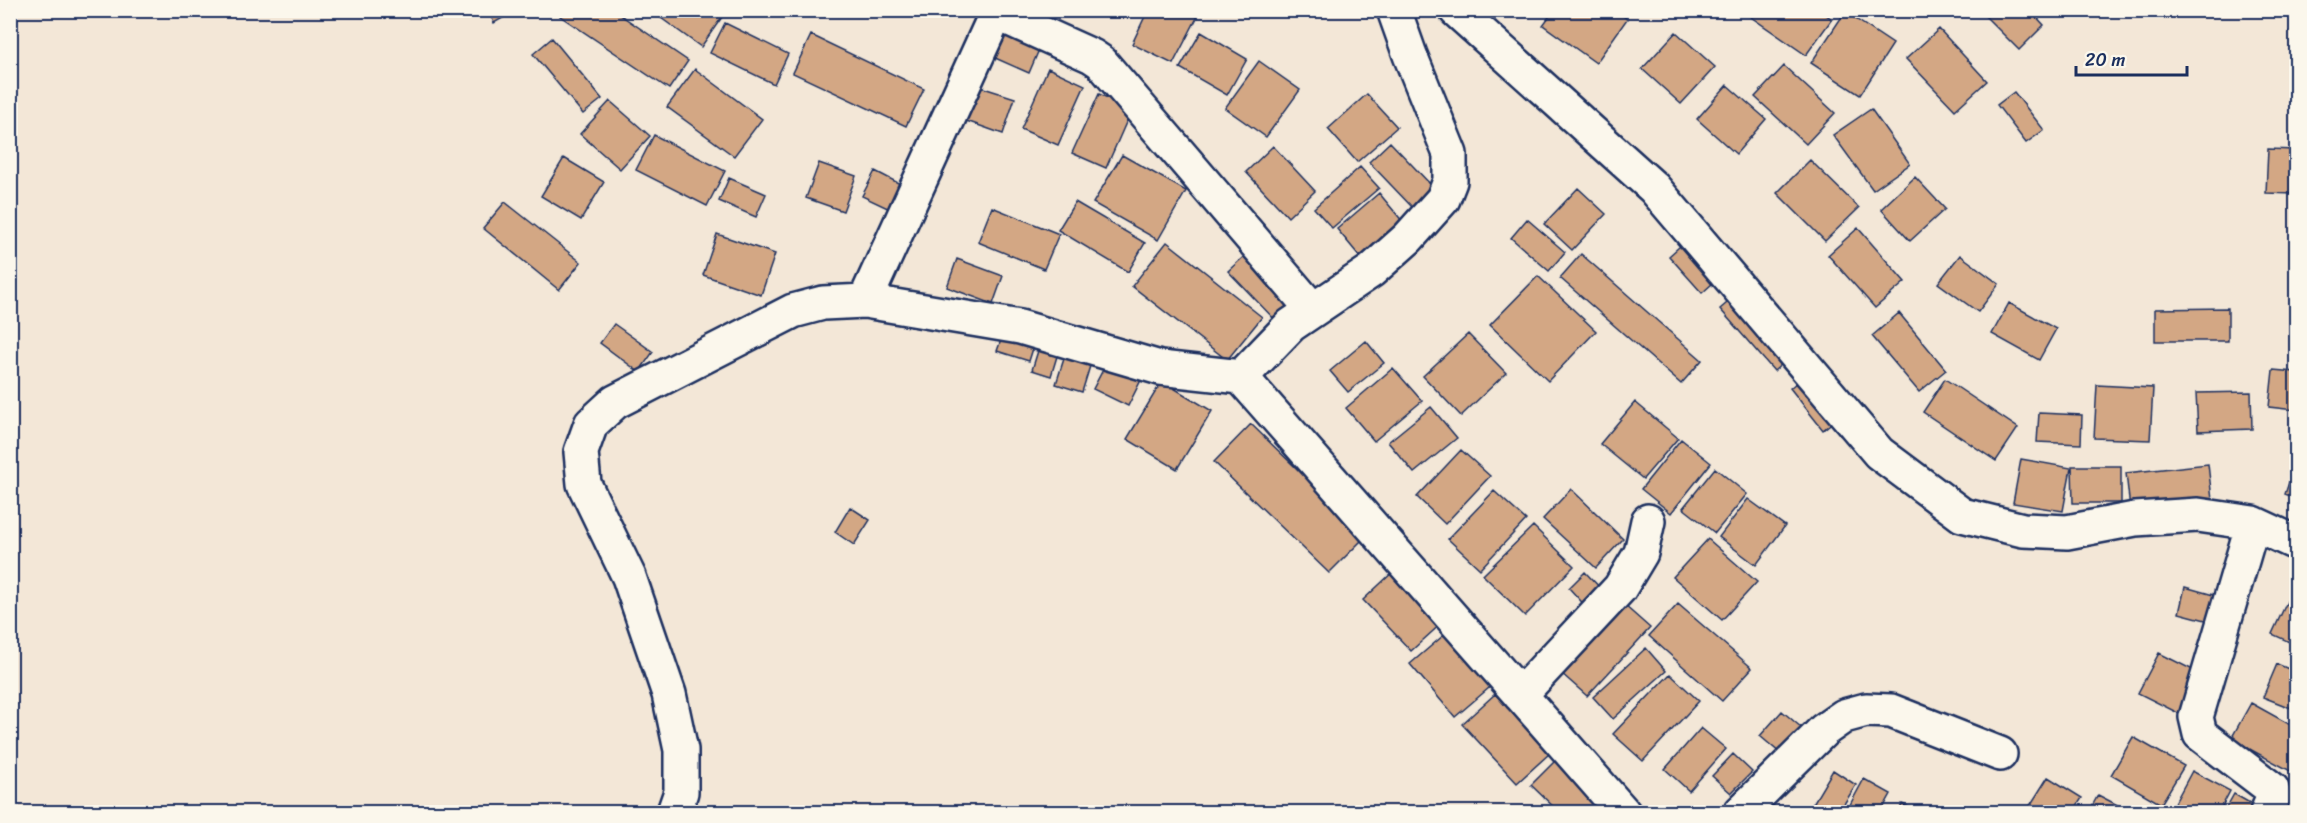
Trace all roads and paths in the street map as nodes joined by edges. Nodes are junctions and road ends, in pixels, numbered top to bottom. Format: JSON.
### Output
{"nodes":[{"id":1,"x":1394,"y":10,"type":"edge"},
{"id":2,"x":1455,"y":10,"type":"edge"},
{"id":3,"x":993,"y":12,"type":"edge"},
{"id":4,"x":865,"y":301,"type":"junction"},
{"id":5,"x":1313,"y":310,"type":"junction"},
{"id":6,"x":1241,"y":377,"type":"junction"},
{"id":7,"x":1648,"y":521,"type":"dead end"},
{"id":8,"x":2253,"y":523,"type":"junction"},
{"id":9,"x":2296,"y":543,"type":"edge"},
{"id":10,"x":1520,"y":695,"type":"junction"},
{"id":11,"x":2000,"y":754,"type":"dead end"},
{"id":12,"x":674,"y":813,"type":"edge"},
{"id":13,"x":1623,"y":813,"type":"edge"},
{"id":14,"x":1741,"y":813,"type":"edge"},
{"id":15,"x":2267,"y":813,"type":"edge"}],
"edges":[{"from":1,"to":5,"type":"street"},
{"from":2,"to":8,"type":"street"},
{"from":3,"to":4,"type":"street"},
{"from":3,"to":5,"type":"street"},
{"from":4,"to":6,"type":"street"},
{"from":4,"to":12,"type":"street"},
{"from":5,"to":6,"type":"street"},
{"from":6,"to":10,"type":"street"},
{"from":7,"to":10,"type":"street"},
{"from":8,"to":9,"type":"street"},
{"from":8,"to":15,"type":"street"},
{"from":10,"to":13,"type":"street"},
{"from":11,"to":14,"type":"street"}]}
